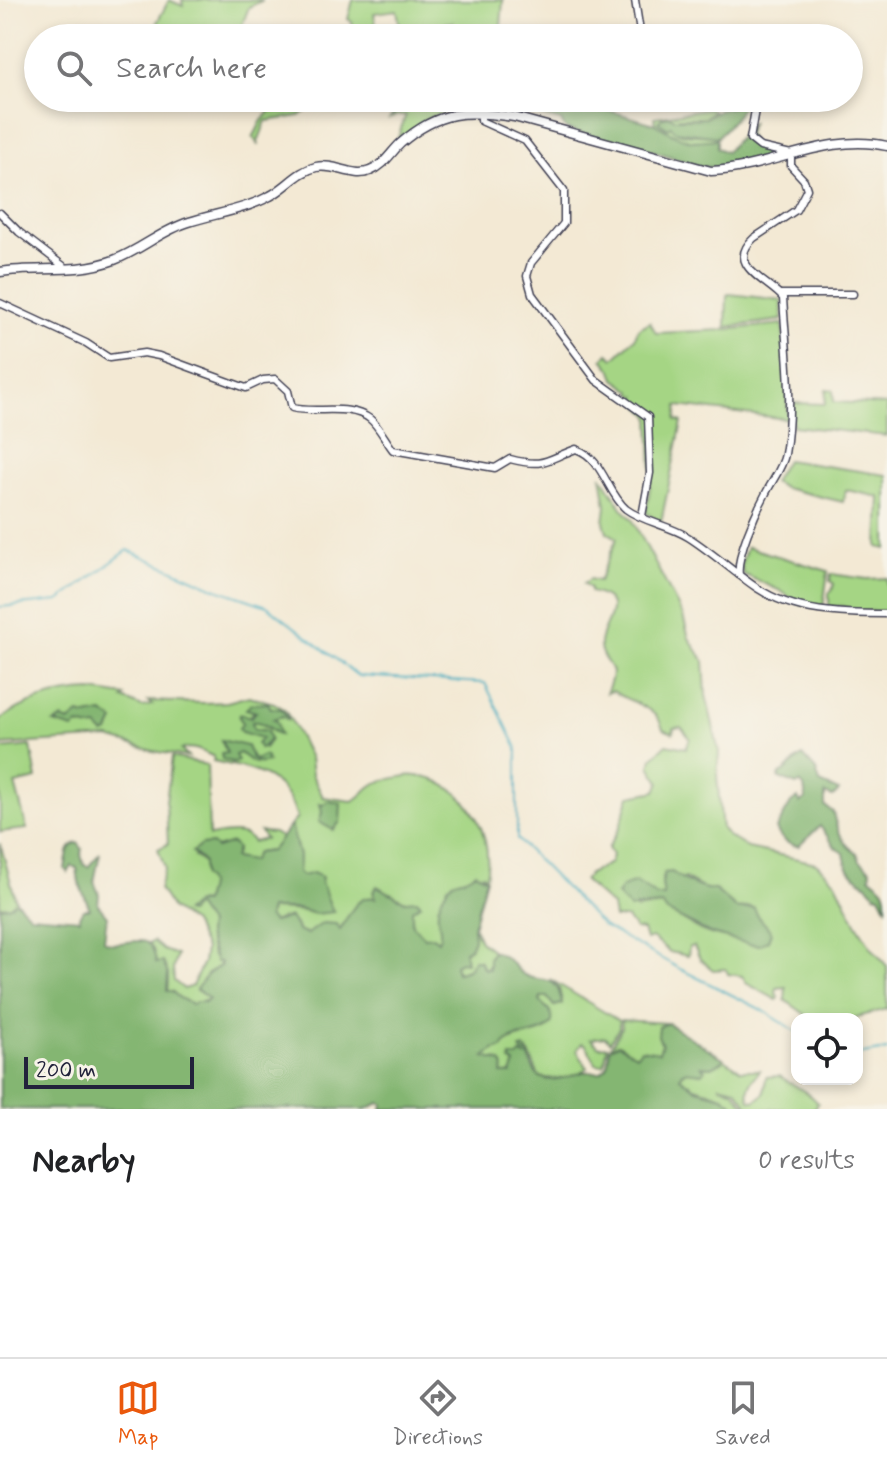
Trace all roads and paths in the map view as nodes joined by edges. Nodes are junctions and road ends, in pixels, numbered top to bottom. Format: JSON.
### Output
{"nodes":[{"id":1,"x":635,"y":0,"type":"edge"},
{"id":2,"x":639,"y":24,"type":"edge"},
{"id":3,"x":755,"y":112,"type":"edge"},
{"id":4,"x":481,"y":113,"type":"junction"},
{"id":5,"x":887,"y":146,"type":"edge"},
{"id":6,"x":791,"y":154,"type":"junction"},
{"id":7,"x":0,"y":213,"type":"edge"},
{"id":8,"x":69,"y":270,"type":"junction"},
{"id":9,"x":0,"y":272,"type":"edge"},
{"id":10,"x":780,"y":294,"type":"junction"},
{"id":11,"x":853,"y":294,"type":"dead end"},
{"id":12,"x":0,"y":303,"type":"edge"},
{"id":13,"x":642,"y":516,"type":"junction"},
{"id":14,"x":739,"y":575,"type":"junction"},
{"id":15,"x":887,"y":614,"type":"edge"}],
"edges":[{"from":1,"to":2,"type":"street"},
{"from":3,"to":6,"type":"street"},
{"from":4,"to":6,"type":"main road"},
{"from":4,"to":8,"type":"main road"},
{"from":4,"to":13,"type":"street"},
{"from":5,"to":6,"type":"main road"},
{"from":6,"to":10,"type":"street"},
{"from":7,"to":8,"type":"street"},
{"from":8,"to":9,"type":"main road"},
{"from":10,"to":11,"type":"street"},
{"from":10,"to":14,"type":"street"},
{"from":12,"to":13,"type":"street"},
{"from":13,"to":14,"type":"street"},
{"from":14,"to":15,"type":"street"}]}
